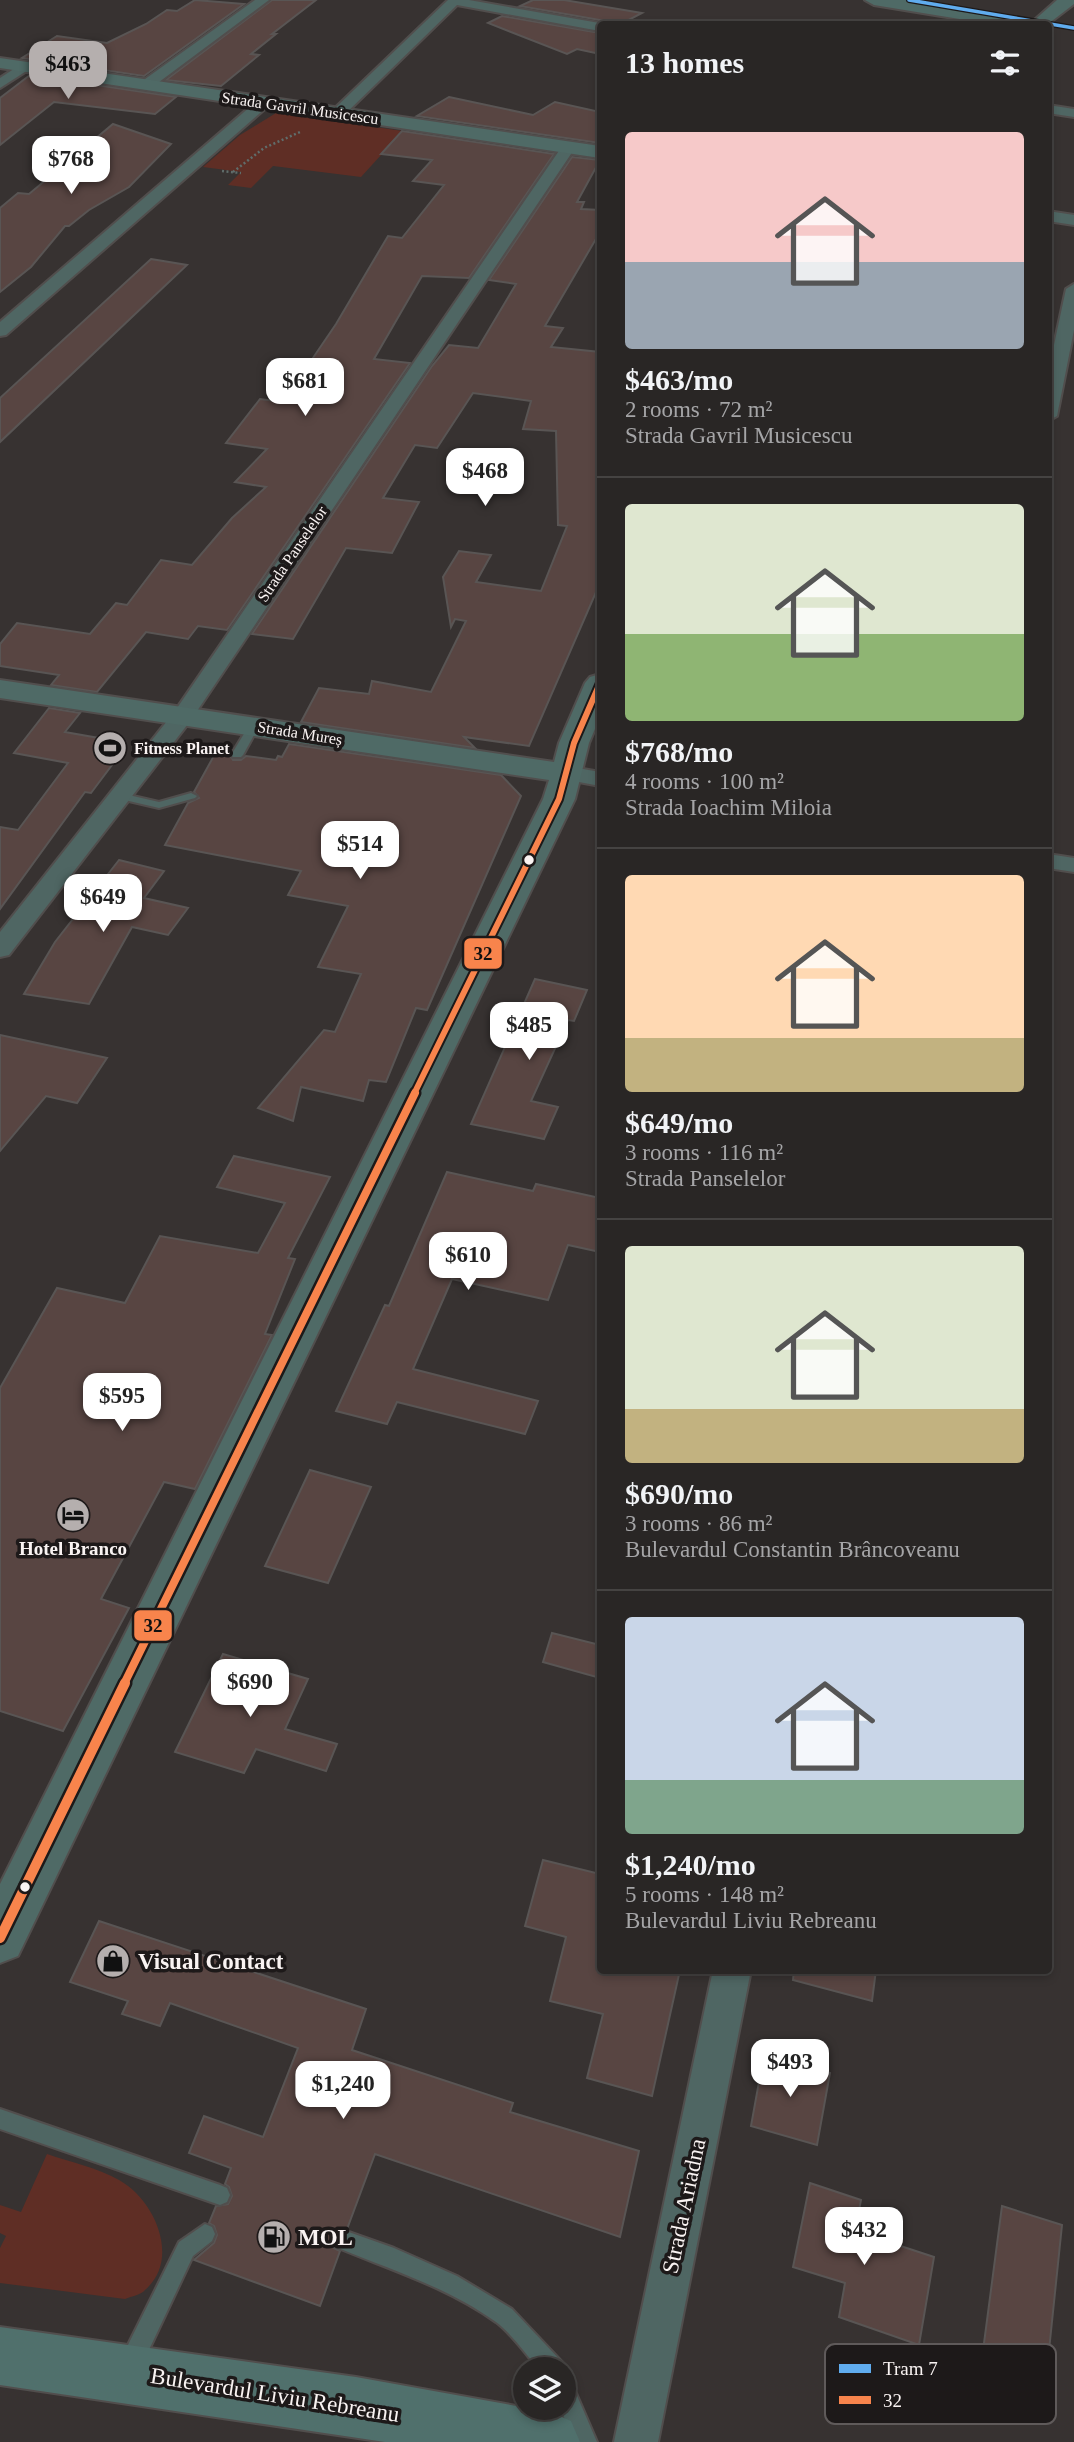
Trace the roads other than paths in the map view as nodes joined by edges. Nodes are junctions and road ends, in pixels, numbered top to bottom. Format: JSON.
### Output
{"nodes":[{"id":1,"x":263,"y":0,"type":"edge"},
{"id":2,"x":455,"y":0,"type":"edge"},
{"id":3,"x":874,"y":0,"type":"edge"},
{"id":4,"x":1068,"y":0,"type":"edge"},
{"id":5,"x":1001,"y":21,"type":"edge"},
{"id":6,"x":1042,"y":21,"type":"edge"},
{"id":7,"x":597,"y":26,"type":"edge"},
{"id":8,"x":0,"y":63,"type":"edge"},
{"id":9,"x":23,"y":66,"type":"junction"},
{"id":10,"x":0,"y":83,"type":"edge"},
{"id":11,"x":146,"y":85,"type":"junction"},
{"id":12,"x":263,"y":103,"type":"junction"},
{"id":13,"x":1052,"y":110,"type":"edge"},
{"id":14,"x":1074,"y":113,"type":"edge"},
{"id":15,"x":337,"y":114,"type":"junction"},
{"id":16,"x":568,"y":148,"type":"junction"},
{"id":17,"x":597,"y":152,"type":"edge"},
{"id":18,"x":1052,"y":217,"type":"edge"},
{"id":19,"x":1074,"y":220,"type":"edge"},
{"id":20,"x":1074,"y":289,"type":"edge"},
{"id":21,"x":0,"y":331,"type":"edge"},
{"id":22,"x":1052,"y":396,"type":"edge"},
{"id":23,"x":0,"y":689,"type":"edge"},
{"id":24,"x":597,"y":690,"type":"edge"},
{"id":25,"x":183,"y":715,"type":"junction"},
{"id":26,"x":254,"y":726,"type":"junction"},
{"id":27,"x":237,"y":755,"type":"dead end"},
{"id":28,"x":566,"y":773,"type":"junction"},
{"id":29,"x":597,"y":778,"type":"edge"},
{"id":30,"x":120,"y":796,"type":"junction"},
{"id":31,"x":191,"y":796,"type":"dead end"},
{"id":32,"x":1052,"y":862,"type":"edge"},
{"id":33,"x":1074,"y":865,"type":"edge"},
{"id":34,"x":0,"y":948,"type":"edge"},
{"id":35,"x":0,"y":1938,"type":"edge"},
{"id":36,"x":731,"y":1974,"type":"edge"},
{"id":37,"x":0,"y":2119,"type":"edge"},
{"id":38,"x":220,"y":2195,"type":"dead end"},
{"id":39,"x":205,"y":2234,"type":"dead end"},
{"id":40,"x":343,"y":2240,"type":"dead end"},
{"id":41,"x":0,"y":2356,"type":"edge"},
{"id":42,"x":542,"y":2357,"type":"edge"},
{"id":43,"x":127,"y":2372,"type":"junction"},
{"id":44,"x":576,"y":2419,"type":"edge"},
{"id":45,"x":550,"y":2442,"type":"edge"},
{"id":46,"x":586,"y":2442,"type":"edge"},
{"id":47,"x":636,"y":2442,"type":"edge"}],
"edges":[{"from":1,"to":11,"type":"street"},
{"from":2,"to":7,"type":"street"},
{"from":2,"to":15,"type":"street"},
{"from":3,"to":5,"type":"street"},
{"from":4,"to":6,"type":"street"},
{"from":8,"to":9,"type":"street","name":"Strada Gavril Musicescu"},
{"from":9,"to":10,"type":"street"},
{"from":9,"to":11,"type":"street","name":"Strada Gavril Musicescu"},
{"from":11,"to":12,"type":"street","name":"Strada Gavril Musicescu"},
{"from":12,"to":15,"type":"street","name":"Strada Gavril Musicescu"},
{"from":12,"to":21,"type":"street"},
{"from":13,"to":14,"type":"street"},
{"from":15,"to":16,"type":"street","name":"Strada Gavril Musicescu"},
{"from":16,"to":17,"type":"street","name":"Strada Gavril Musicescu"},
{"from":16,"to":25,"type":"street","name":"Strada Panselelor"},
{"from":18,"to":19,"type":"street"},
{"from":20,"to":22,"type":"street"},
{"from":23,"to":25,"type":"street","name":"Strada Mureș"},
{"from":24,"to":28,"type":"street"},
{"from":25,"to":26,"type":"street","name":"Strada Mureș"},
{"from":25,"to":30,"type":"street","name":"Strada Panselelor"},
{"from":26,"to":27,"type":"lane"},
{"from":26,"to":28,"type":"street","name":"Strada Mureș"},
{"from":28,"to":29,"type":"street","name":"Strada Mureș"},
{"from":28,"to":35,"type":"street"},
{"from":30,"to":31,"type":"lane"},
{"from":30,"to":34,"type":"street","name":"Strada Panselelor"},
{"from":32,"to":33,"type":"street"},
{"from":36,"to":47,"type":"street","name":"Strada Ariadna"},
{"from":37,"to":38,"type":"lane"},
{"from":39,"to":43,"type":"lane"},
{"from":40,"to":42,"type":"lane"},
{"from":41,"to":43,"type":"main road","name":"Bulevardul Liviu Rebreanu"},
{"from":43,"to":45,"type":"main road","name":"Bulevardul Liviu Rebreanu"},
{"from":44,"to":46,"type":"lane"}]}
